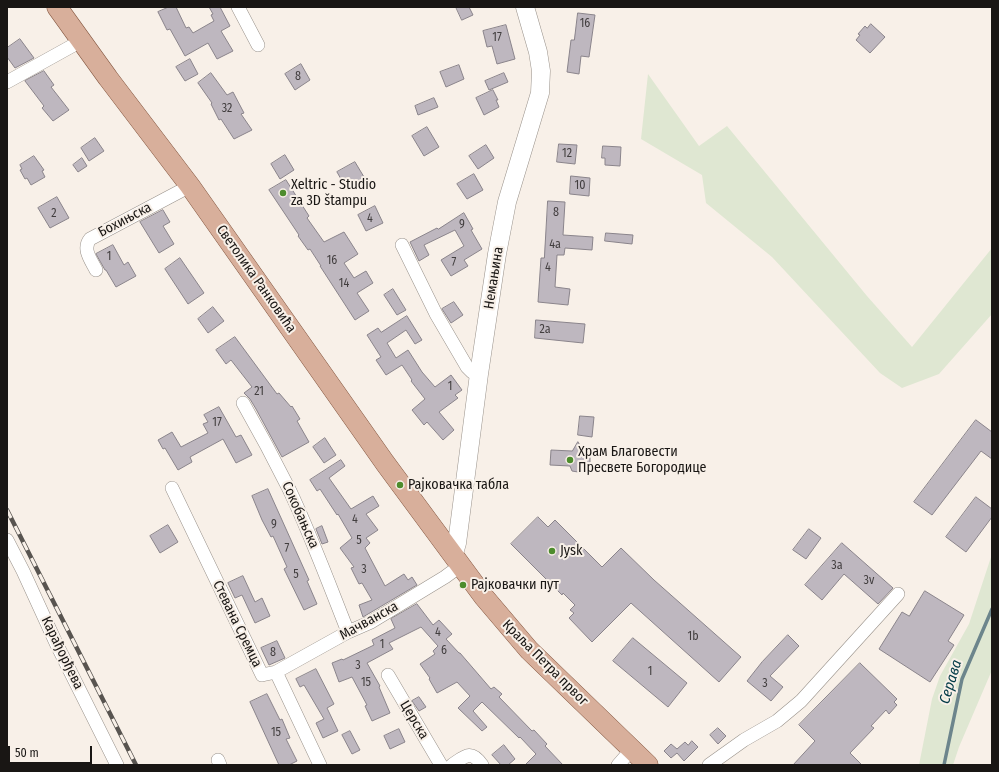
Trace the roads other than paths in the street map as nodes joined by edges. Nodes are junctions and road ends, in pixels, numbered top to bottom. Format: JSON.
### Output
{"nodes":[{"id":1,"x":57,"y":7,"type":"edge"},
{"id":2,"x":238,"y":7,"type":"edge"},
{"id":3,"x":525,"y":7,"type":"edge"},
{"id":4,"x":81,"y":41,"type":"junction"},
{"id":5,"x":258,"y":45,"type":"dead end"},
{"id":6,"x":7,"y":82,"type":"edge"},
{"id":7,"x":190,"y":186,"type":"junction"},
{"id":8,"x":402,"y":245,"type":"dead end"},
{"id":9,"x":96,"y":270,"type":"dead end"},
{"id":10,"x":479,"y":374,"type":"junction"},
{"id":11,"x":243,"y":402,"type":"dead end"},
{"id":12,"x":172,"y":488,"type":"dead end"},
{"id":13,"x":7,"y":540,"type":"edge"},
{"id":14,"x":456,"y":560,"type":"junction"},
{"id":15,"x":898,"y":594,"type":"dead end"},
{"id":16,"x":348,"y":632,"type":"junction"},
{"id":17,"x":276,"y":672,"type":"junction"},
{"id":18,"x":388,"y":675,"type":"dead end"},
{"id":19,"x":632,"y":749,"type":"junction"},
{"id":20,"x":117,"y":765,"type":"edge"},
{"id":21,"x":320,"y":765,"type":"edge"},
{"id":22,"x":441,"y":765,"type":"edge"},
{"id":23,"x":452,"y":765,"type":"edge"},
{"id":24,"x":482,"y":765,"type":"edge"},
{"id":25,"x":618,"y":765,"type":"edge"},
{"id":26,"x":648,"y":765,"type":"edge"},
{"id":27,"x":709,"y":765,"type":"edge"}],
"edges":[{"from":1,"to":4,"type":"main road","name":"Светолика Ранковића"},
{"from":2,"to":5,"type":"street"},
{"from":3,"to":10,"type":"street","name":"Немањина"},
{"from":4,"to":6,"type":"street"},
{"from":4,"to":7,"type":"main road","name":"Светолика Ранковића"},
{"from":7,"to":9,"type":"street","name":"Бохињска"},
{"from":7,"to":14,"type":"main road","name":"Светолика Ранковића"},
{"from":8,"to":10,"type":"street"},
{"from":10,"to":14,"type":"street","name":"Немањина"},
{"from":11,"to":16,"type":"street","name":"Сокобањска"},
{"from":12,"to":17,"type":"street","name":"Стевана Сремца"},
{"from":13,"to":20,"type":"street","name":"Карађорђева"},
{"from":14,"to":16,"type":"street","name":"Мачванска"},
{"from":14,"to":19,"type":"main road","name":"Краља Петра првог"},
{"from":15,"to":27,"type":"street"},
{"from":16,"to":17,"type":"street","name":"Мачванска"},
{"from":17,"to":21,"type":"street","name":"Стевана Сремца"},
{"from":18,"to":22,"type":"street","name":"Церска"},
{"from":19,"to":25,"type":"street"},
{"from":19,"to":26,"type":"main road","name":"Краља Петра првог"},
{"from":23,"to":24,"type":"street"}]}
